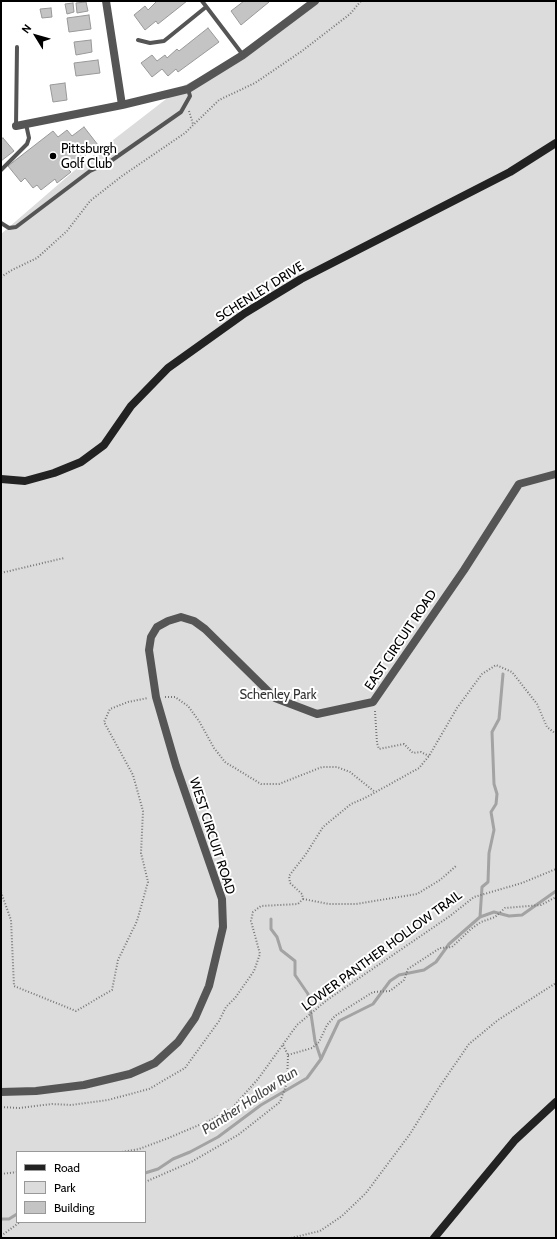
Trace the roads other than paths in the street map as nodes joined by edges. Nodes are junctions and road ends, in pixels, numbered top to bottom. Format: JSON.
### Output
{"nodes":[{"id":1,"x":106,"y":1,"type":"edge"},
{"id":2,"x":202,"y":1,"type":"edge"},
{"id":3,"x":315,"y":1,"type":"edge"},
{"id":4,"x":206,"y":7,"type":"junction"},
{"id":5,"x":138,"y":40,"type":"dead end"},
{"id":6,"x":17,"y":47,"type":"dead end"},
{"id":7,"x":243,"y":55,"type":"junction"},
{"id":8,"x":188,"y":89,"type":"junction"},
{"id":9,"x":122,"y":106,"type":"junction"},
{"id":10,"x":26,"y":124,"type":"junction"},
{"id":11,"x":16,"y":126,"type":"joint"},
{"id":12,"x":556,"y":143,"type":"edge"},
{"id":13,"x":1,"y":170,"type":"edge"},
{"id":14,"x":1,"y":223,"type":"edge"},
{"id":15,"x":556,"y":474,"type":"edge"},
{"id":16,"x":1,"y":478,"type":"edge"},
{"id":17,"x":194,"y":621,"type":"joint"},
{"id":18,"x":1,"y":1092,"type":"edge"},
{"id":19,"x":556,"y":1102,"type":"edge"},
{"id":20,"x":434,"y":1238,"type":"edge"}],
"edges":[{"from":1,"to":9,"type":"street"},
{"from":2,"to":4,"type":"lane"},
{"from":3,"to":7,"type":"street"},
{"from":4,"to":5,"type":"lane"},
{"from":4,"to":7,"type":"lane"},
{"from":6,"to":11,"type":"lane"},
{"from":7,"to":8,"type":"street"},
{"from":8,"to":9,"type":"street"},
{"from":8,"to":14,"type":"lane"},
{"from":9,"to":10,"type":"street"},
{"from":10,"to":11,"type":"street"},
{"from":10,"to":13,"type":"lane"},
{"from":12,"to":16,"type":"street","name":"SCHENLEY DRIVE"},
{"from":15,"to":17,"type":"street","name":"EAST CIRCUIT ROAD"},
{"from":17,"to":18,"type":"street","name":"WEST CIRCUIT ROAD"},
{"from":19,"to":20,"type":"street"}]}
